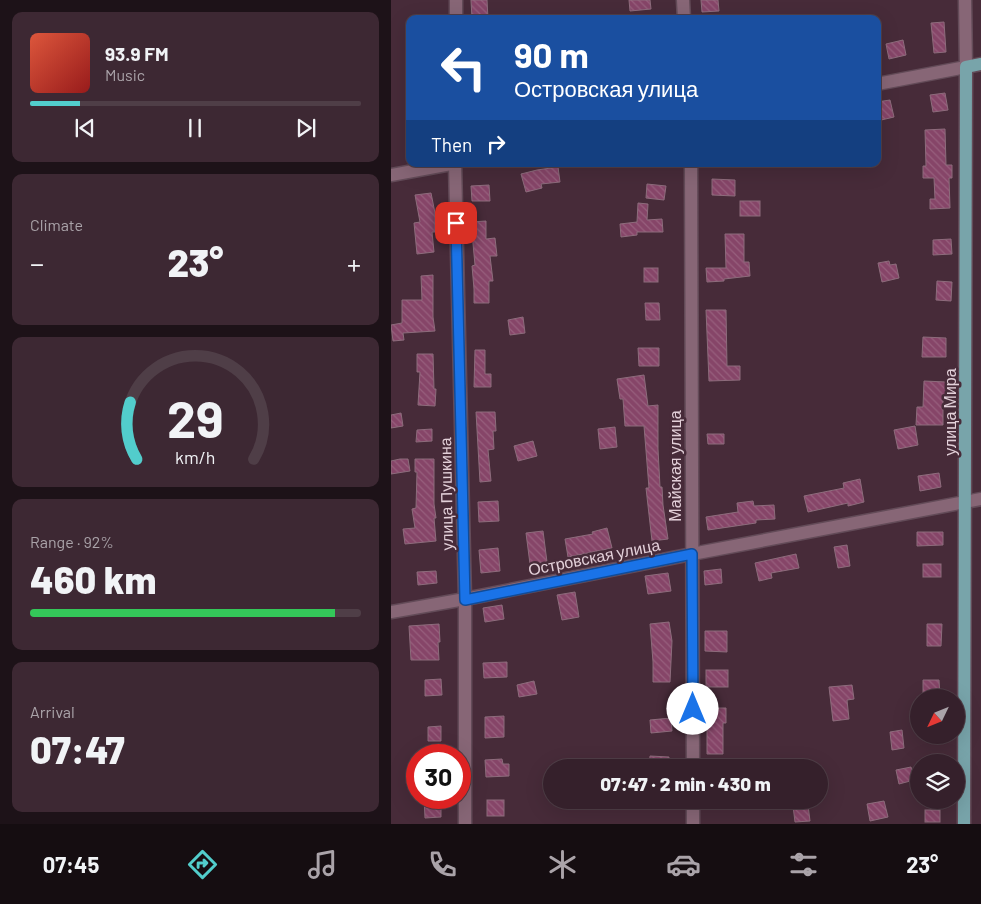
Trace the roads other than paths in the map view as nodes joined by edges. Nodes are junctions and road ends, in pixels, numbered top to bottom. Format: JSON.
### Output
{"nodes":[{"id":1,"x":456,"y":0,"type":"edge"},
{"id":2,"x":683,"y":0,"type":"edge"},
{"id":3,"x":965,"y":0,"type":"edge"},
{"id":4,"x":456,"y":15,"type":"edge"},
{"id":5,"x":684,"y":15,"type":"edge"},
{"id":6,"x":981,"y":64,"type":"edge"},
{"id":7,"x":966,"y":67,"type":"junction"},
{"id":8,"x":881,"y":83,"type":"edge"},
{"id":9,"x":435,"y":167,"type":"edge"},
{"id":10,"x":455,"y":167,"type":"edge"},
{"id":11,"x":691,"y":167,"type":"edge"},
{"id":12,"x":391,"y":175,"type":"edge"},
{"id":13,"x":981,"y":499,"type":"edge"},
{"id":14,"x":966,"y":502,"type":"junction"},
{"id":15,"x":692,"y":554,"type":"junction"},
{"id":16,"x":465,"y":600,"type":"junction"},
{"id":17,"x":391,"y":612,"type":"edge"},
{"id":18,"x":693,"y":759,"type":"edge"},
{"id":19,"x":693,"y":809,"type":"edge"},
{"id":20,"x":465,"y":824,"type":"edge"},
{"id":21,"x":693,"y":824,"type":"edge"},
{"id":22,"x":964,"y":824,"type":"edge"}],
"edges":[{"from":1,"to":4,"type":"street"},
{"from":2,"to":5,"type":"street"},
{"from":3,"to":7,"type":"street","name":"улица Мира"},
{"from":6,"to":7,"type":"main road"},
{"from":7,"to":8,"type":"street"},
{"from":7,"to":14,"type":"main road","name":"улица Мира"},
{"from":9,"to":12,"type":"street"},
{"from":10,"to":16,"type":"street","name":"улица Пушкина"},
{"from":11,"to":15,"type":"street","name":"Майская улица"},
{"from":13,"to":14,"type":"street","name":"Островская улица"},
{"from":14,"to":15,"type":"street","name":"Островская улица"},
{"from":14,"to":22,"type":"main road","name":"улица Мира"},
{"from":15,"to":16,"type":"street","name":"Островская улица"},
{"from":15,"to":18,"type":"street","name":"Майская улица"},
{"from":16,"to":17,"type":"street","name":"Островская улица"},
{"from":16,"to":20,"type":"street","name":"улица Пушкина"},
{"from":19,"to":21,"type":"street"}]}
